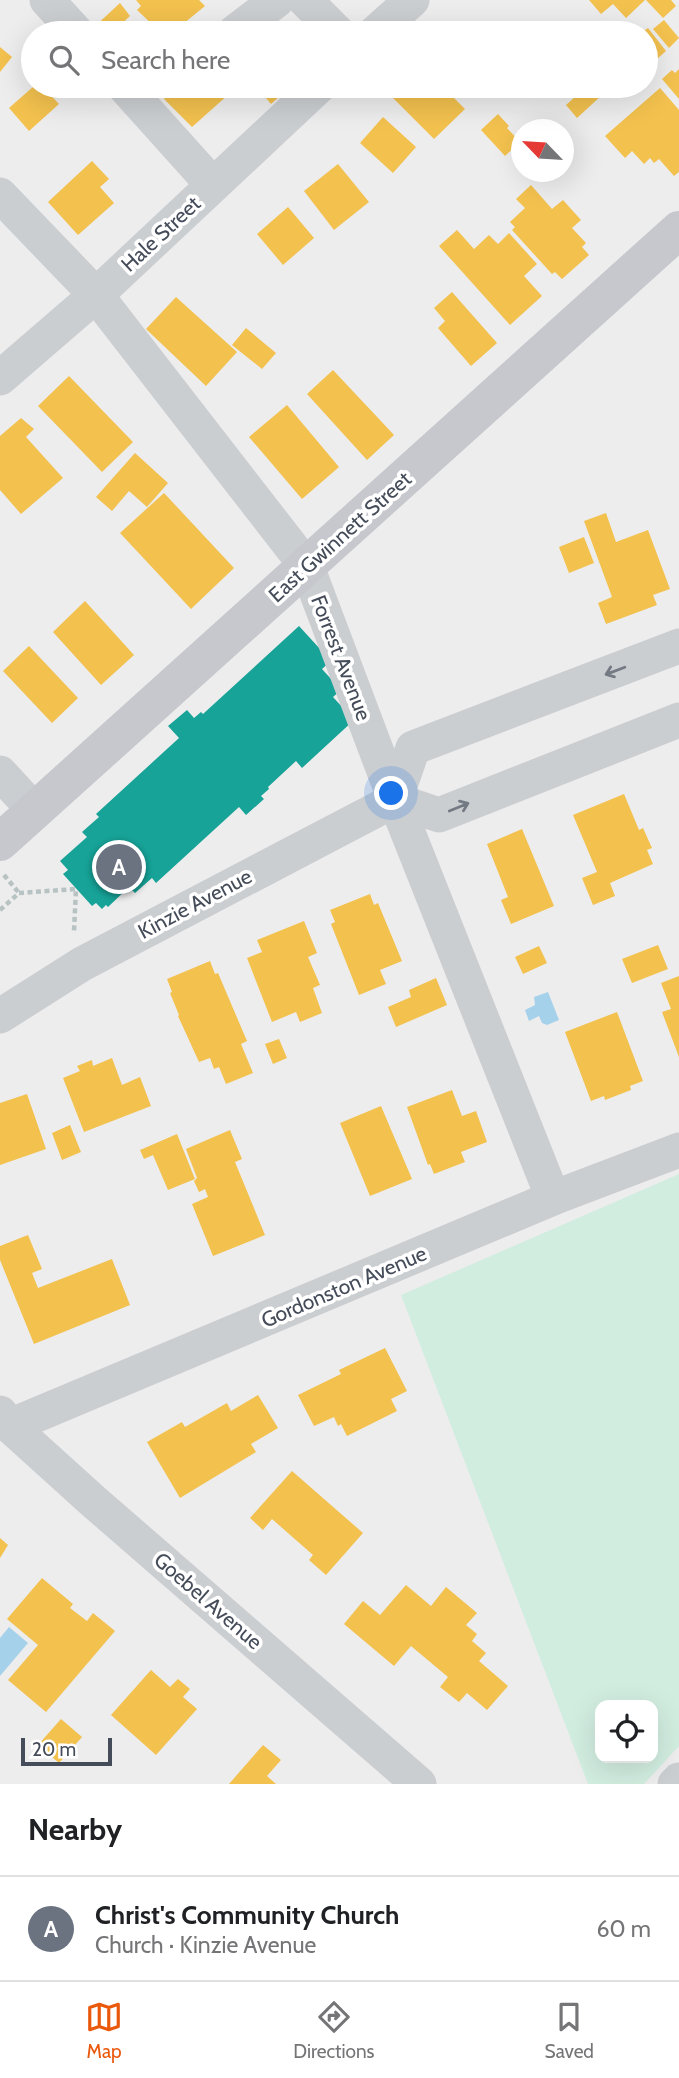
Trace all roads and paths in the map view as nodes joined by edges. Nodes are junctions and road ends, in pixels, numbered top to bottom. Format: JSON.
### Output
{"nodes":[{"id":1,"x":47,"y":0,"type":"edge"},
{"id":2,"x":277,"y":0,"type":"edge"},
{"id":3,"x":305,"y":0,"type":"edge"},
{"id":4,"x":412,"y":0,"type":"edge"},
{"id":5,"x":66,"y":21,"type":"edge"},
{"id":6,"x":249,"y":21,"type":"edge"},
{"id":7,"x":326,"y":21,"type":"edge"},
{"id":8,"x":388,"y":21,"type":"edge"},
{"id":9,"x":135,"y":98,"type":"edge"},
{"id":10,"x":306,"y":98,"type":"edge"},
{"id":11,"x":214,"y":185,"type":"junction"},
{"id":12,"x":0,"y":195,"type":"edge"},
{"id":13,"x":679,"y":230,"type":"edge"},
{"id":14,"x":96,"y":296,"type":"junction"},
{"id":15,"x":0,"y":377,"type":"edge"},
{"id":16,"x":307,"y":567,"type":"junction"},
{"id":17,"x":679,"y":646,"type":"edge"},
{"id":18,"x":679,"y":720,"type":"edge"},
{"id":19,"x":0,"y":773,"type":"edge"},
{"id":20,"x":395,"y":800,"type":"junction"},
{"id":21,"x":35,"y":811,"type":"junction"},
{"id":22,"x":2,"y":859,"type":"edge"},
{"id":23,"x":19,"y":892,"type":"junction"},
{"id":24,"x":0,"y":910,"type":"edge"},
{"id":25,"x":74,"y":934,"type":"dead end"},
{"id":26,"x":0,"y":1016,"type":"edge"},
{"id":27,"x":679,"y":1150,"type":"edge"},
{"id":28,"x":553,"y":1198,"type":"junction"},
{"id":29,"x":5,"y":1419,"type":"edge"},
{"id":30,"x":679,"y":1780,"type":"edge"},
{"id":31,"x":419,"y":1784,"type":"edge"},
{"id":32,"x":675,"y":1784,"type":"edge"}],
"edges":[{"from":1,"to":5,"type":"street"},
{"from":2,"to":6,"type":"street"},
{"from":3,"to":7,"type":"street"},
{"from":4,"to":8,"type":"street"},
{"from":9,"to":11,"type":"street"},
{"from":10,"to":11,"type":"street","name":"Hale Street"},
{"from":11,"to":14,"type":"street","name":"Hale Street"},
{"from":12,"to":14,"type":"street","name":"Forrest Avenue"},
{"from":13,"to":16,"type":"main road","name":"East Gwinnett Street"},
{"from":14,"to":15,"type":"street","name":"Hale Street"},
{"from":14,"to":16,"type":"street","name":"Forrest Avenue"},
{"from":16,"to":20,"type":"street","name":"Forrest Avenue"},
{"from":16,"to":21,"type":"main road","name":"East Gwinnett Street"},
{"from":17,"to":20,"type":"street","one_way":true},
{"from":20,"to":18,"type":"street","one_way":true},
{"from":19,"to":21,"type":"street"},
{"from":20,"to":26,"type":"street","name":"Kinzie Avenue"},
{"from":20,"to":28,"type":"street","name":"Forrest Avenue"},
{"from":21,"to":22,"type":"main road","name":"East Gwinnett Street"},
{"from":22,"to":23,"type":"path"},
{"from":23,"to":24,"type":"path"},
{"from":23,"to":25,"type":"path"},
{"from":27,"to":28,"type":"street","name":"Gordonston Avenue"},
{"from":28,"to":29,"type":"street","name":"Gordonston Avenue"},
{"from":29,"to":31,"type":"street","name":"Goebel Avenue"},
{"from":30,"to":32,"type":"street"}]}
